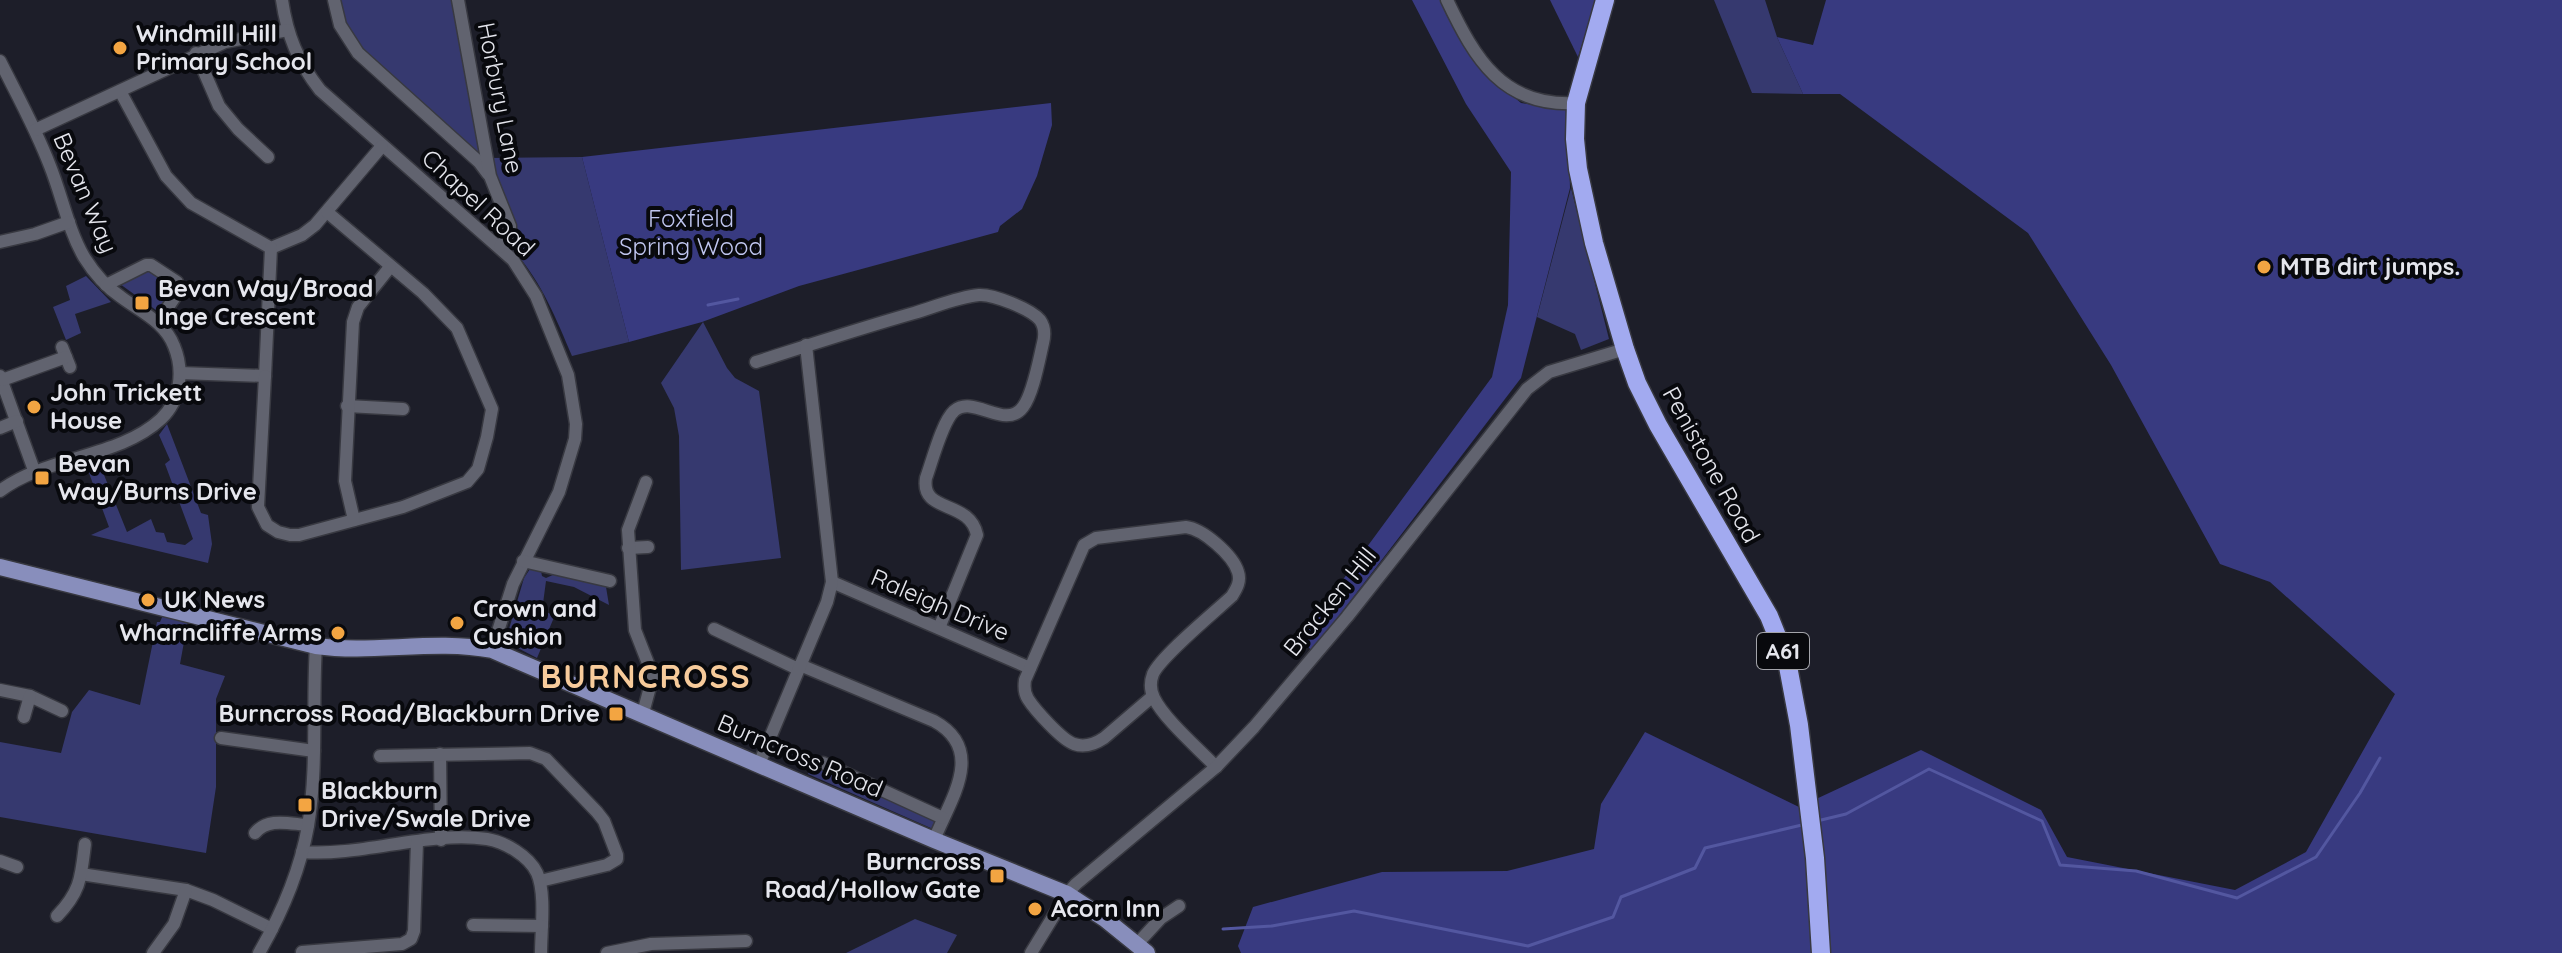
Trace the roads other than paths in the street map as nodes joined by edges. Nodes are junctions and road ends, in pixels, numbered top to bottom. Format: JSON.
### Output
{"nodes":[{"id":1,"x":282,"y":0,"type":"edge"},
{"id":2,"x":334,"y":0,"type":"edge"},
{"id":3,"x":458,"y":0,"type":"edge"},
{"id":4,"x":1447,"y":0,"type":"edge"},
{"id":5,"x":1605,"y":0,"type":"edge"},
{"id":6,"x":288,"y":30,"type":"junction"},
{"id":7,"x":196,"y":53,"type":"junction"},
{"id":8,"x":0,"y":61,"type":"edge"},
{"id":9,"x":120,"y":91,"type":"junction"},
{"id":10,"x":1576,"y":103,"type":"junction"},
{"id":11,"x":35,"y":130,"type":"junction"},
{"id":12,"x":382,"y":146,"type":"junction"},
{"id":13,"x":266,"y":149,"type":"dead end"},
{"id":14,"x":490,"y":176,"type":"junction"},
{"id":15,"x":327,"y":212,"type":"junction"},
{"id":16,"x":69,"y":222,"type":"junction"},
{"id":17,"x":0,"y":242,"type":"edge"},
{"id":18,"x":500,"y":247,"type":"junction"},
{"id":19,"x":271,"y":248,"type":"junction"},
{"id":20,"x":390,"y":267,"type":"junction"},
{"id":21,"x":106,"y":285,"type":"junction"},
{"id":22,"x":158,"y":322,"type":"junction"},
{"id":23,"x":806,"y":345,"type":"junction"},
{"id":24,"x":1625,"y":349,"type":"junction"},
{"id":25,"x":66,"y":357,"type":"dead end"},
{"id":26,"x":756,"y":362,"type":"dead end"},
{"id":27,"x":180,"y":373,"type":"junction"},
{"id":28,"x":265,"y":376,"type":"junction"},
{"id":29,"x":1,"y":378,"type":"edge"},
{"id":30,"x":347,"y":406,"type":"junction"},
{"id":31,"x":403,"y":409,"type":"dead end"},
{"id":32,"x":17,"y":421,"type":"junction"},
{"id":33,"x":0,"y":428,"type":"edge"},
{"id":34,"x":35,"y":473,"type":"junction"},
{"id":35,"x":646,"y":482,"type":"dead end"},
{"id":36,"x":0,"y":491,"type":"edge"},
{"id":37,"x":354,"y":520,"type":"junction"},
{"id":38,"x":648,"y":547,"type":"dead end"},
{"id":39,"x":628,"y":548,"type":"junction"},
{"id":40,"x":523,"y":561,"type":"junction"},
{"id":41,"x":0,"y":567,"type":"edge"},
{"id":42,"x":832,"y":582,"type":"junction"},
{"id":43,"x":611,"y":595,"type":"dead end"},
{"id":44,"x":939,"y":628,"type":"junction"},
{"id":45,"x":714,"y":629,"type":"dead end"},
{"id":46,"x":316,"y":646,"type":"junction"},
{"id":47,"x":492,"y":650,"type":"junction"},
{"id":48,"x":799,"y":667,"type":"junction"},
{"id":49,"x":1030,"y":668,"type":"junction"},
{"id":50,"x":0,"y":690,"type":"edge"},
{"id":51,"x":30,"y":696,"type":"junction"},
{"id":52,"x":1153,"y":696,"type":"junction"},
{"id":53,"x":62,"y":711,"type":"dead end"},
{"id":54,"x":643,"y":713,"type":"junction"},
{"id":55,"x":24,"y":717,"type":"dead end"},
{"id":56,"x":221,"y":738,"type":"dead end"},
{"id":57,"x":314,"y":751,"type":"junction"},
{"id":58,"x":440,"y":754,"type":"junction"},
{"id":59,"x":380,"y":756,"type":"dead end"},
{"id":60,"x":823,"y":763,"type":"dead end"},
{"id":61,"x":759,"y":764,"type":"junction"},
{"id":62,"x":1216,"y":767,"type":"junction"},
{"id":63,"x":943,"y":818,"type":"junction"},
{"id":64,"x":308,"y":825,"type":"junction"},
{"id":65,"x":255,"y":833,"type":"dead end"},
{"id":66,"x":441,"y":840,"type":"junction"},
{"id":67,"x":934,"y":840,"type":"junction"},
{"id":68,"x":417,"y":842,"type":"junction"},
{"id":69,"x":85,"y":844,"type":"dead end"},
{"id":70,"x":302,"y":852,"type":"junction"},
{"id":71,"x":0,"y":861,"type":"edge"},
{"id":72,"x":17,"y":867,"type":"dead end"},
{"id":73,"x":81,"y":874,"type":"junction"},
{"id":74,"x":540,"y":881,"type":"junction"},
{"id":75,"x":186,"y":890,"type":"junction"},
{"id":76,"x":1067,"y":894,"type":"junction"},
{"id":77,"x":1179,"y":906,"type":"dead end"},
{"id":78,"x":59,"y":908,"type":"dead end"},
{"id":79,"x":473,"y":925,"type":"dead end"},
{"id":80,"x":542,"y":926,"type":"junction"},
{"id":81,"x":272,"y":929,"type":"junction"},
{"id":82,"x":310,"y":936,"type":"dead end"},
{"id":83,"x":746,"y":941,"type":"dead end"},
{"id":84,"x":155,"y":945,"type":"edge"},
{"id":85,"x":1143,"y":948,"type":"edge"},
{"id":86,"x":624,"y":951,"type":"edge"},
{"id":87,"x":306,"y":952,"type":"edge"},
{"id":88,"x":259,"y":953,"type":"edge"},
{"id":89,"x":541,"y":953,"type":"edge"},
{"id":90,"x":607,"y":953,"type":"edge"},
{"id":91,"x":1031,"y":953,"type":"edge"},
{"id":92,"x":1821,"y":953,"type":"edge"}],
"edges":[{"from":1,"to":6,"type":"street","name":"Chapel Road"},
{"from":2,"to":14,"type":"street"},
{"from":3,"to":14,"type":"street","name":"Horbury Lane"},
{"from":4,"to":10,"type":"street"},
{"from":5,"to":10,"type":"highway","name":"Penistone Road","number":"A61"},
{"from":6,"to":7,"type":"street"},
{"from":6,"to":12,"type":"street","name":"Chapel Road"},
{"from":7,"to":9,"type":"street"},
{"from":7,"to":13,"type":"street"},
{"from":8,"to":11,"type":"street","name":"Bevan Way"},
{"from":9,"to":11,"type":"street"},
{"from":9,"to":19,"type":"street"},
{"from":10,"to":24,"type":"highway","name":"Penistone Road","number":"A61"},
{"from":11,"to":16,"type":"street","name":"Bevan Way"},
{"from":12,"to":15,"type":"street"},
{"from":12,"to":18,"type":"street","name":"Chapel Road"},
{"from":14,"to":18,"type":"street","name":"Horbury Lane"},
{"from":15,"to":19,"type":"street"},
{"from":15,"to":20,"type":"street"},
{"from":16,"to":17,"type":"street"},
{"from":16,"to":21,"type":"street","name":"Bevan Way"},
{"from":18,"to":40,"type":"street","name":"Chapel Road"},
{"from":19,"to":28,"type":"street"},
{"from":20,"to":30,"type":"street"},
{"from":20,"to":37,"type":"street"},
{"from":21,"to":22,"type":"street","name":"Bevan Way"},
{"from":21,"to":22,"type":"street"},
{"from":22,"to":27,"type":"street","name":"Bevan Way"},
{"from":23,"to":26,"type":"street"},
{"from":23,"to":42,"type":"street"},
{"from":23,"to":44,"type":"street"},
{"from":24,"to":62,"type":"street","name":"Bracken Hill"},
{"from":24,"to":92,"type":"highway","name":"Penistone Road","number":"A61"},
{"from":25,"to":29,"type":"street"},
{"from":27,"to":28,"type":"street"},
{"from":27,"to":34,"type":"street"},
{"from":28,"to":37,"type":"street"},
{"from":29,"to":32,"type":"street"},
{"from":30,"to":31,"type":"street"},
{"from":30,"to":37,"type":"street"},
{"from":32,"to":33,"type":"street"},
{"from":32,"to":34,"type":"street"},
{"from":34,"to":36,"type":"street"},
{"from":35,"to":39,"type":"street"},
{"from":38,"to":39,"type":"street"},
{"from":39,"to":54,"type":"street"},
{"from":40,"to":43,"type":"street"},
{"from":40,"to":47,"type":"street","name":"Chapel Road"},
{"from":41,"to":46,"type":"main road","name":"Burncross Road"},
{"from":42,"to":44,"type":"street","name":"Raleigh Drive"},
{"from":42,"to":48,"type":"street"},
{"from":44,"to":49,"type":"street","name":"Raleigh Drive"},
{"from":45,"to":48,"type":"street"},
{"from":46,"to":47,"type":"main road","name":"Burncross Road"},
{"from":46,"to":57,"type":"street"},
{"from":47,"to":54,"type":"main road","name":"Burncross Road"},
{"from":48,"to":61,"type":"street"},
{"from":48,"to":63,"type":"street"},
{"from":49,"to":52,"type":"street"},
{"from":49,"to":52,"type":"street"},
{"from":50,"to":51,"type":"street"},
{"from":51,"to":53,"type":"street"},
{"from":51,"to":55,"type":"street"},
{"from":52,"to":62,"type":"street"},
{"from":54,"to":61,"type":"main road","name":"Burncross Road"},
{"from":56,"to":57,"type":"street"},
{"from":57,"to":64,"type":"street"},
{"from":58,"to":59,"type":"street"},
{"from":58,"to":66,"type":"street"},
{"from":58,"to":74,"type":"street"},
{"from":60,"to":63,"type":"street"},
{"from":61,"to":67,"type":"main road","name":"Burncross Road"},
{"from":62,"to":76,"type":"street","name":"Bracken Hill"},
{"from":63,"to":67,"type":"street"},
{"from":64,"to":65,"type":"street"},
{"from":64,"to":70,"type":"street"},
{"from":66,"to":68,"type":"street"},
{"from":66,"to":74,"type":"street"},
{"from":67,"to":76,"type":"main road","name":"Burncross Road"},
{"from":68,"to":70,"type":"street"},
{"from":68,"to":87,"type":"street"},
{"from":69,"to":73,"type":"street"},
{"from":70,"to":81,"type":"street"},
{"from":71,"to":72,"type":"street"},
{"from":73,"to":75,"type":"street"},
{"from":73,"to":78,"type":"street"},
{"from":74,"to":80,"type":"street"},
{"from":75,"to":81,"type":"street"},
{"from":75,"to":84,"type":"street"},
{"from":76,"to":85,"type":"main road","name":"Burncross Road"},
{"from":76,"to":91,"type":"street","name":"Bracken Hill"},
{"from":77,"to":85,"type":"street"},
{"from":79,"to":80,"type":"street"},
{"from":80,"to":89,"type":"street"},
{"from":81,"to":88,"type":"street"},
{"from":82,"to":87,"type":"street"},
{"from":83,"to":86,"type":"street"},
{"from":86,"to":90,"type":"street"}]}
